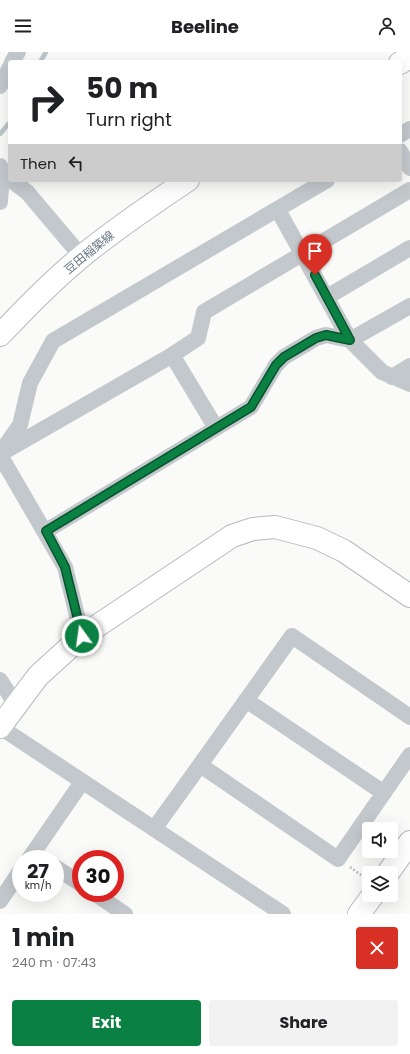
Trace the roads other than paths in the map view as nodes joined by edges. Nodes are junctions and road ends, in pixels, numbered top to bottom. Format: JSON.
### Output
{"nodes":[{"id":1,"x":8,"y":71,"type":"edge"},
{"id":2,"x":0,"y":86,"type":"edge"},
{"id":3,"x":402,"y":154,"type":"edge"},
{"id":4,"x":410,"y":168,"type":"edge"},
{"id":5,"x":6,"y":175,"type":"edge"},
{"id":6,"x":15,"y":182,"type":"edge"},
{"id":7,"x":185,"y":182,"type":"edge"},
{"id":8,"x":324,"y":182,"type":"edge"},
{"id":9,"x":410,"y":190,"type":"edge"},
{"id":10,"x":0,"y":202,"type":"edge"},
{"id":11,"x":278,"y":210,"type":"junction"},
{"id":12,"x":410,"y":248,"type":"edge"},
{"id":13,"x":303,"y":253,"type":"junction"},
{"id":14,"x":81,"y":256,"type":"junction"},
{"id":15,"x":327,"y":297,"type":"junction"},
{"id":16,"x":410,"y":306,"type":"edge"},
{"id":17,"x":0,"y":335,"type":"edge"},
{"id":18,"x":350,"y":340,"type":"junction"},
{"id":19,"x":172,"y":355,"type":"junction"},
{"id":20,"x":410,"y":366,"type":"edge"},
{"id":21,"x":392,"y":377,"type":"junction"},
{"id":22,"x":410,"y":384,"type":"edge"},
{"id":23,"x":216,"y":428,"type":"junction"},
{"id":24,"x":0,"y":454,"type":"edge"},
{"id":25,"x":46,"y":531,"type":"junction"},
{"id":26,"x":410,"y":596,"type":"edge"},
{"id":27,"x":82,"y":636,"type":"junction"},
{"id":28,"x":0,"y":680,"type":"edge"},
{"id":29,"x":246,"y":700,"type":"junction"},
{"id":30,"x":16,"y":705,"type":"junction"},
{"id":31,"x":410,"y":717,"type":"edge"},
{"id":32,"x":0,"y":727,"type":"edge"},
{"id":33,"x":410,"y":755,"type":"edge"},
{"id":34,"x":200,"y":765,"type":"junction"},
{"id":35,"x":82,"y":782,"type":"junction"},
{"id":36,"x":384,"y":793,"type":"junction"},
{"id":37,"x":154,"y":829,"type":"junction"},
{"id":38,"x":410,"y":842,"type":"edge"},
{"id":39,"x":39,"y":850,"type":"edge"},
{"id":40,"x":393,"y":866,"type":"edge"},
{"id":41,"x":12,"y":883,"type":"edge"},
{"id":42,"x":0,"y":901,"type":"edge"},
{"id":43,"x":107,"y":902,"type":"edge"},
{"id":44,"x":368,"y":902,"type":"edge"},
{"id":45,"x":125,"y":914,"type":"edge"},
{"id":46,"x":283,"y":914,"type":"edge"},
{"id":47,"x":359,"y":914,"type":"edge"}],
"edges":[{"from":1,"to":2,"type":"street"},
{"from":3,"to":4,"type":"street"},
{"from":5,"to":10,"type":"street"},
{"from":6,"to":14,"type":"street"},
{"from":7,"to":14,"type":"street","name":"豆田稲築線"},
{"from":8,"to":11,"type":"street"},
{"from":9,"to":13,"type":"street"},
{"from":11,"to":13,"type":"street"},
{"from":11,"to":24,"type":"street"},
{"from":12,"to":15,"type":"street"},
{"from":13,"to":15,"type":"street"},
{"from":13,"to":19,"type":"street"},
{"from":14,"to":17,"type":"street","name":"豆田稲築線"},
{"from":15,"to":18,"type":"street"},
{"from":16,"to":18,"type":"street"},
{"from":18,"to":21,"type":"street"},
{"from":18,"to":23,"type":"street"},
{"from":19,"to":23,"type":"street"},
{"from":19,"to":24,"type":"street"},
{"from":20,"to":21,"type":"street"},
{"from":21,"to":22,"type":"street"},
{"from":23,"to":25,"type":"street"},
{"from":24,"to":25,"type":"street"},
{"from":25,"to":27,"type":"street"},
{"from":26,"to":27,"type":"street"},
{"from":27,"to":30,"type":"street"},
{"from":28,"to":30,"type":"street"},
{"from":29,"to":31,"type":"street"},
{"from":29,"to":34,"type":"street"},
{"from":29,"to":36,"type":"street"},
{"from":30,"to":32,"type":"street"},
{"from":32,"to":35,"type":"street"},
{"from":33,"to":36,"type":"street"},
{"from":34,"to":36,"type":"street"},
{"from":34,"to":37,"type":"street"},
{"from":35,"to":37,"type":"street"},
{"from":35,"to":39,"type":"street"},
{"from":37,"to":46,"type":"street"},
{"from":38,"to":40,"type":"street"},
{"from":41,"to":42,"type":"street"},
{"from":43,"to":45,"type":"street"},
{"from":44,"to":47,"type":"street"}]}
